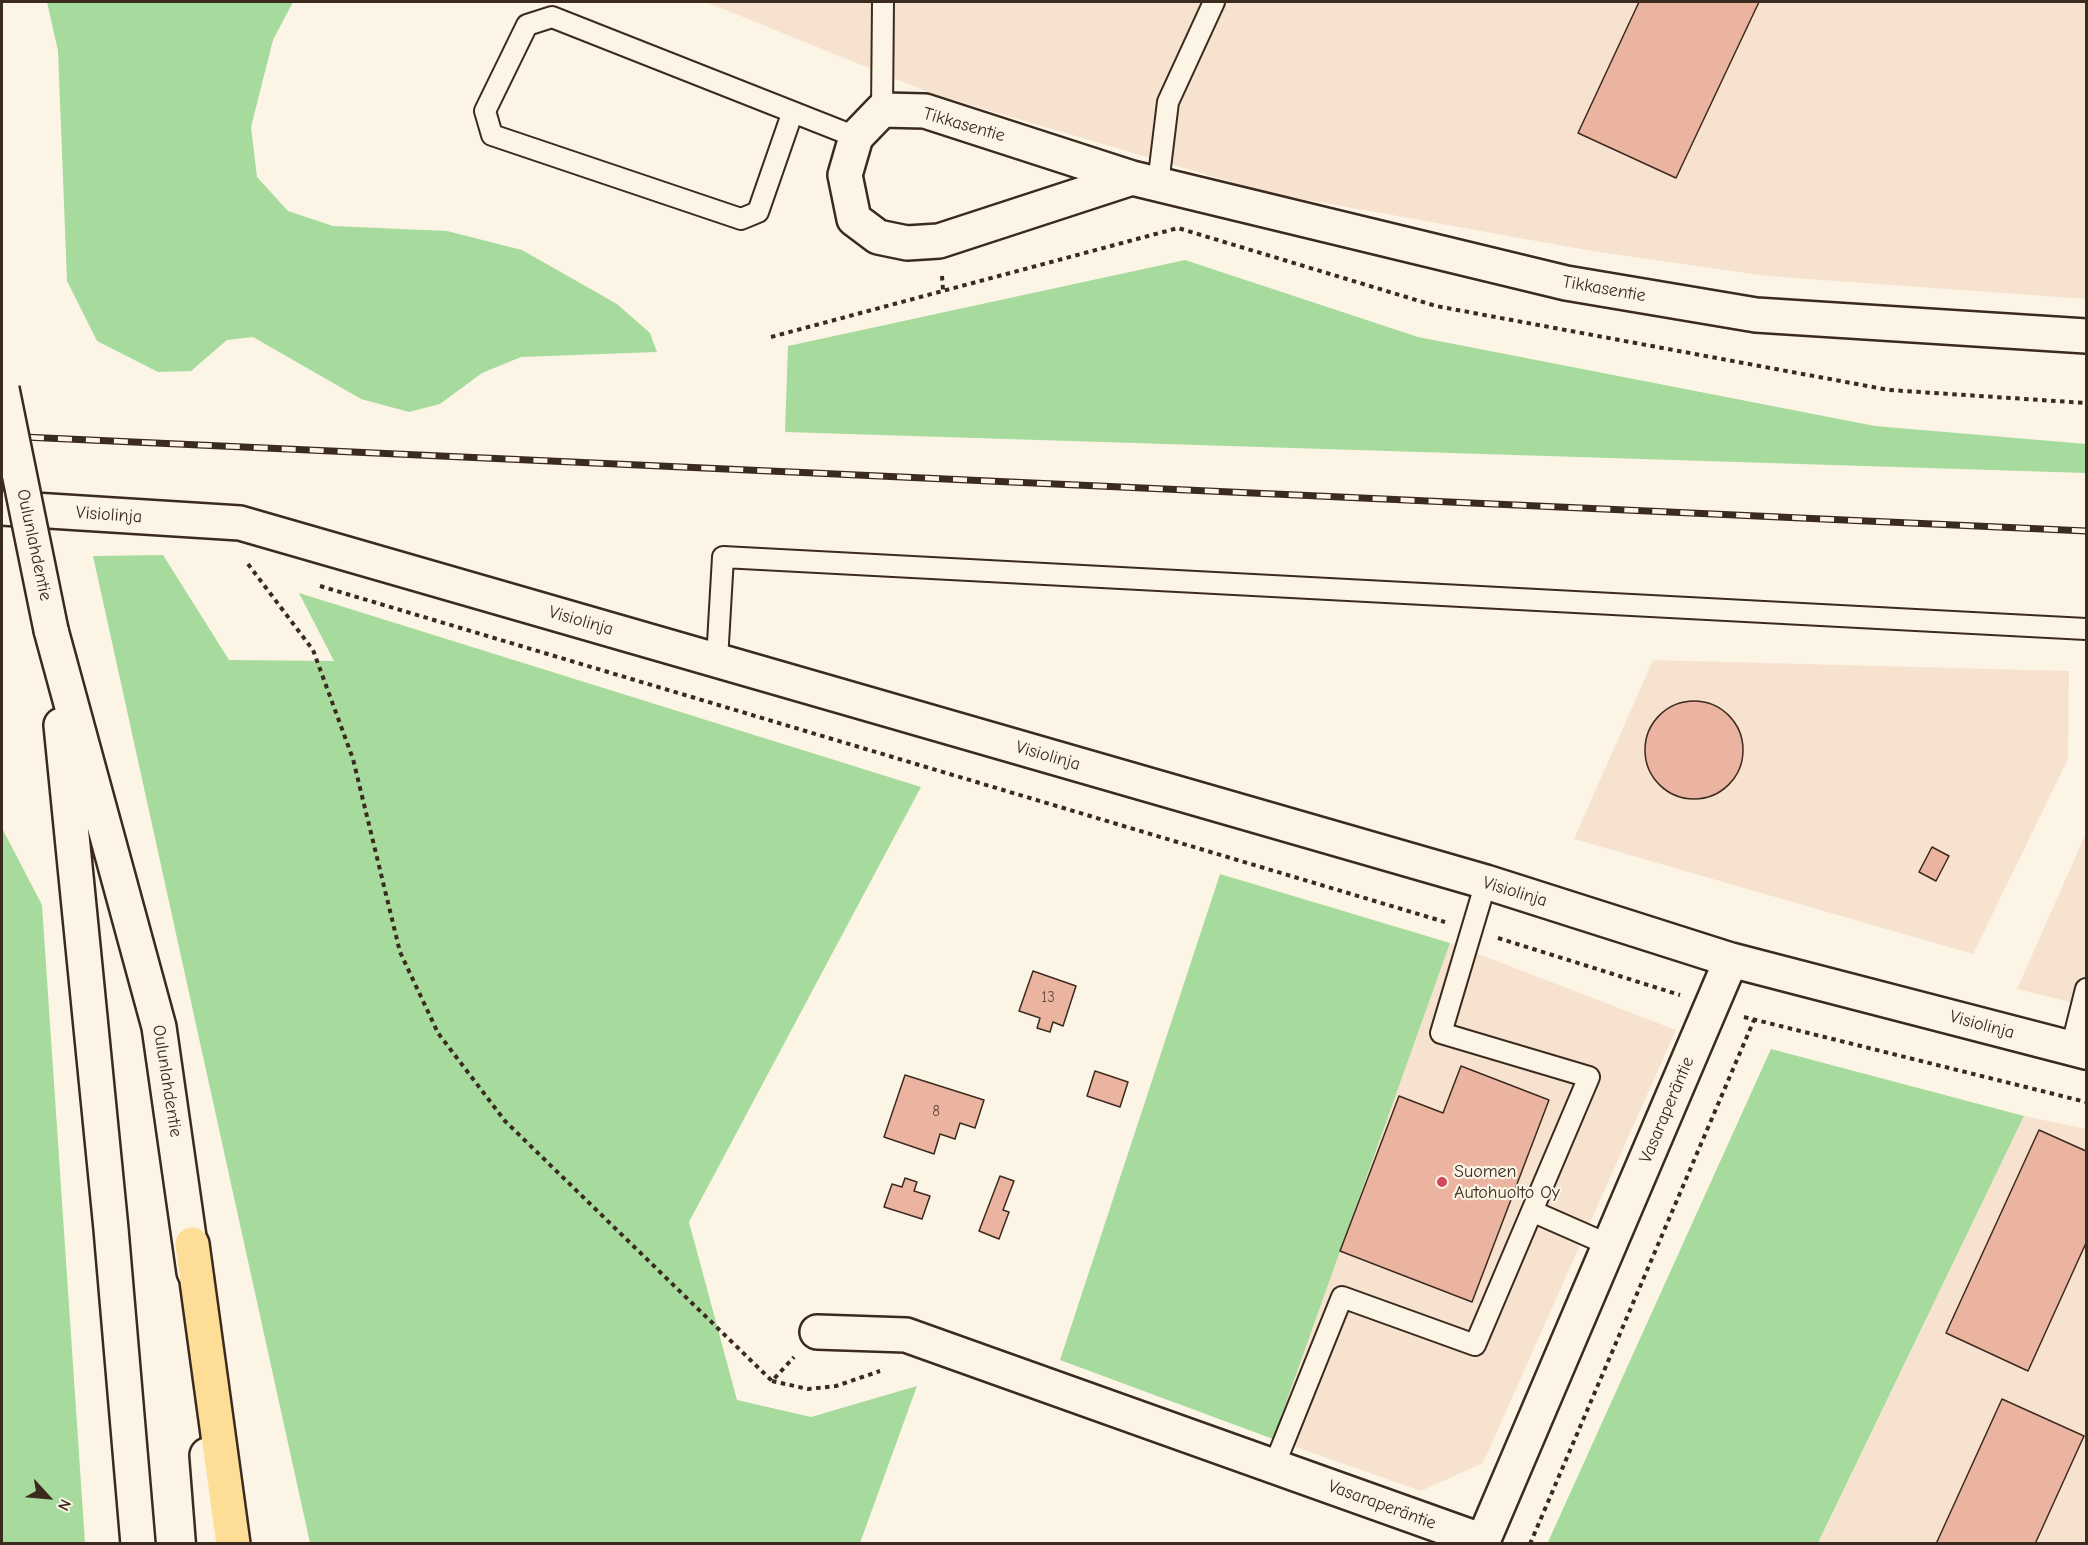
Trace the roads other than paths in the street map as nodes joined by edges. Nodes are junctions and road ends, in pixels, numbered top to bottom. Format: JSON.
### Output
{"nodes":[{"id":1,"x":883,"y":2,"type":"edge"},
{"id":2,"x":1214,"y":2,"type":"edge"},
{"id":3,"x":882,"y":110,"type":"junction"},
{"id":4,"x":792,"y":114,"type":"junction"},
{"id":5,"x":856,"y":137,"type":"junction"},
{"id":6,"x":1145,"y":181,"type":"junction"},
{"id":7,"x":2086,"y":336,"type":"edge"},
{"id":8,"x":2,"y":389,"type":"edge"},
{"id":9,"x":2,"y":508,"type":"edge"},
{"id":10,"x":2086,"y":629,"type":"edge"},
{"id":11,"x":51,"y":630,"type":"junction"},
{"id":12,"x":717,"y":660,"type":"junction"},
{"id":13,"x":1486,"y":882,"type":"junction"},
{"id":14,"x":1731,"y":960,"type":"junction"},
{"id":15,"x":2086,"y":989,"type":"edge"},
{"id":16,"x":2079,"y":1051,"type":"edge"},
{"id":17,"x":1534,"y":1212,"type":"junction"},
{"id":18,"x":192,"y":1244,"type":"junction"},
{"id":19,"x":1609,"y":1245,"type":"junction"},
{"id":20,"x":817,"y":1332,"type":"road end"},
{"id":21,"x":1274,"y":1466,"type":"junction"},
{"id":22,"x":1486,"y":1542,"type":"edge"},
{"id":23,"x":138,"y":1544,"type":"edge"},
{"id":24,"x":214,"y":1544,"type":"edge"},
{"id":25,"x":233,"y":1544,"type":"edge"}],
"edges":[{"from":1,"to":3,"type":"lane"},
{"from":2,"to":6,"type":"lane"},
{"from":3,"to":5,"type":"street"},
{"from":3,"to":6,"type":"street","name":"Tikkasentie"},
{"from":4,"to":4,"type":"lane"},
{"from":4,"to":5,"type":"lane"},
{"from":5,"to":6,"type":"street"},
{"from":6,"to":7,"type":"street","name":"Tikkasentie"},
{"from":8,"to":11,"type":"street","name":"Oulunlahdentie","bridge":true},
{"from":9,"to":12,"type":"street","name":"Visiolinja"},
{"from":10,"to":12,"type":"lane"},
{"from":11,"to":18,"type":"street","name":"Oulunlahdentie"},
{"from":11,"to":23,"type":"street","name":"Oulunlahdentie"},
{"from":12,"to":13,"type":"street","name":"Visiolinja"},
{"from":13,"to":14,"type":"street","name":"Visiolinja"},
{"from":13,"to":17,"type":"lane"},
{"from":14,"to":16,"type":"street","name":"Visiolinja"},
{"from":14,"to":19,"type":"street","name":"Vasaraperäntie"},
{"from":15,"to":16,"type":"lane"},
{"from":17,"to":19,"type":"lane"},
{"from":17,"to":21,"type":"lane"},
{"from":18,"to":24,"type":"street","name":"Oulunlahdentie"},
{"from":18,"to":25,"type":"highway"},
{"from":19,"to":22,"type":"street","name":"Vasaraperäntie"},
{"from":20,"to":21,"type":"street","name":"Vasaraperäntie"},
{"from":21,"to":22,"type":"street","name":"Vasaraperäntie"}]}
